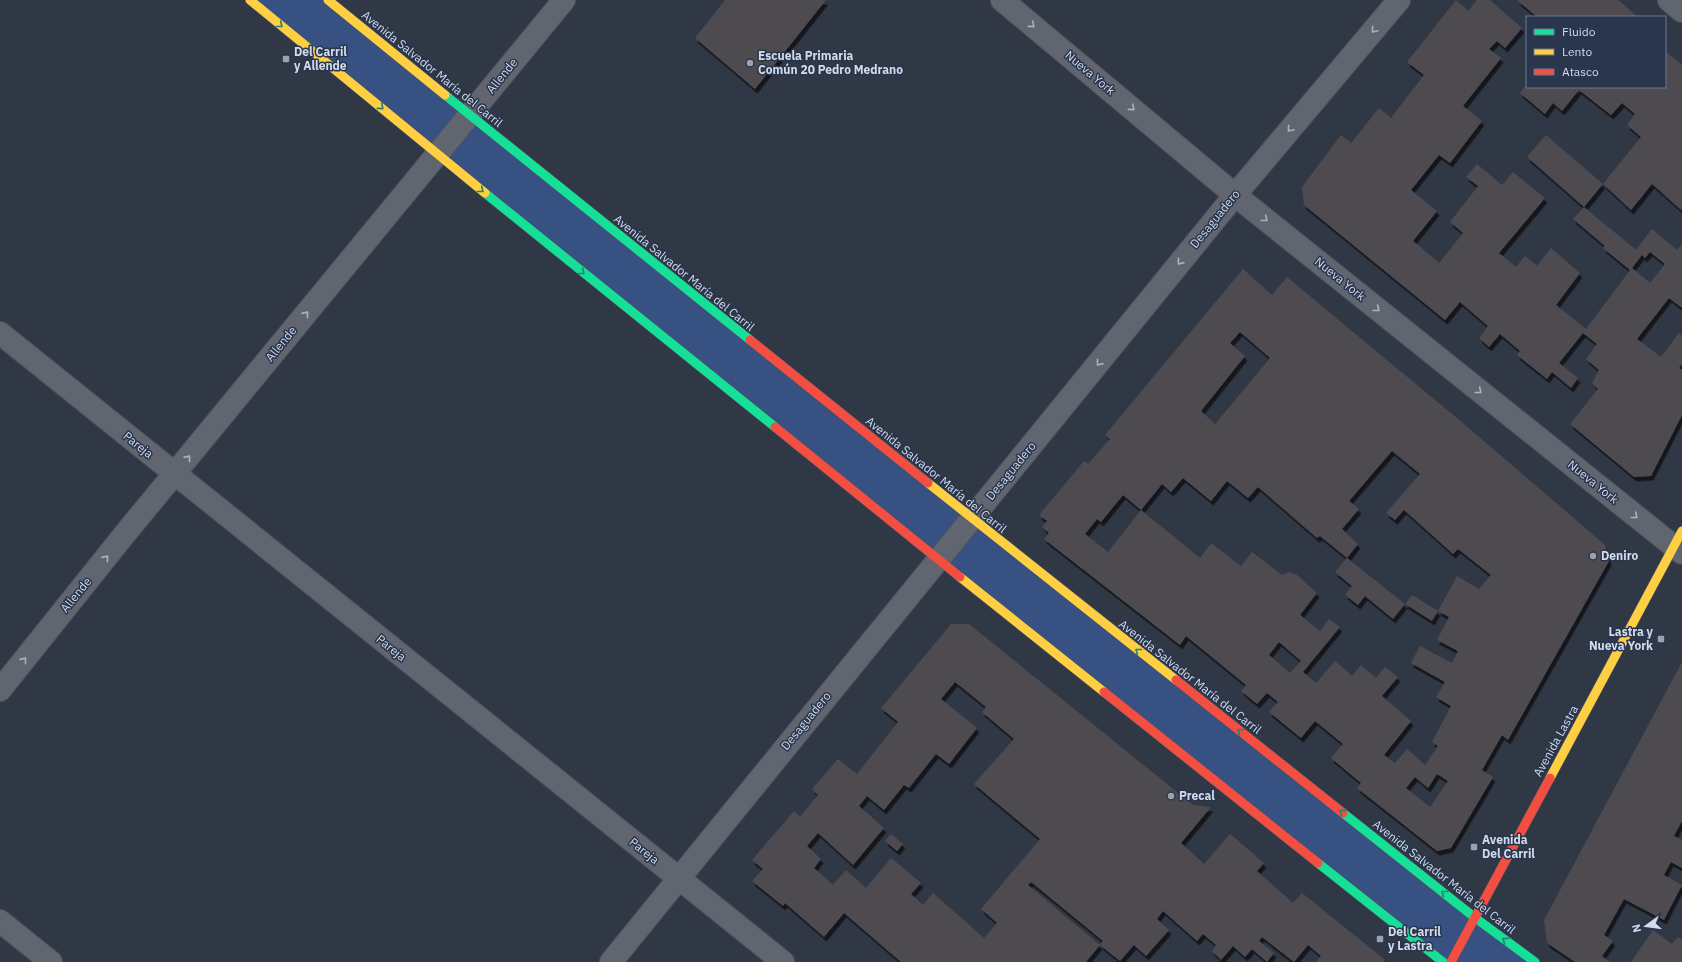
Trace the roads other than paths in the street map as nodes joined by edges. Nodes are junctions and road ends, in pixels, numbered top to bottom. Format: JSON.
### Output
{"nodes":[{"id":1,"x":250,"y":0,"type":"edge"},
{"id":2,"x":328,"y":0,"type":"edge"},
{"id":3,"x":564,"y":0,"type":"edge"},
{"id":4,"x":1002,"y":0,"type":"edge"},
{"id":5,"x":1399,"y":0,"type":"edge"},
{"id":6,"x":1669,"y":0,"type":"edge"},
{"id":7,"x":1682,"y":11,"type":"edge"},
{"id":8,"x":470,"y":115,"type":"junction"},
{"id":9,"x":437,"y":154,"type":"junction"},
{"id":10,"x":1235,"y":194,"type":"junction"},
{"id":11,"x":0,"y":333,"type":"edge"},
{"id":12,"x":174,"y":475,"type":"junction"},
{"id":13,"x":972,"y":519,"type":"junction"},
{"id":14,"x":1679,"y":544,"type":"edge"},
{"id":15,"x":938,"y":559,"type":"junction"},
{"id":16,"x":0,"y":690,"type":"edge"},
{"id":17,"x":679,"y":879,"type":"junction"},
{"id":18,"x":1474,"y":917,"type":"junction"},
{"id":19,"x":0,"y":921,"type":"edge"},
{"id":20,"x":51,"y":962,"type":"edge"},
{"id":21,"x":611,"y":962,"type":"edge"},
{"id":22,"x":782,"y":962,"type":"edge"},
{"id":23,"x":1443,"y":962,"type":"edge"},
{"id":24,"x":1451,"y":962,"type":"edge"},
{"id":25,"x":1535,"y":962,"type":"edge"}],
"edges":[{"from":1,"to":9,"type":"street","one_way":true},
{"from":2,"to":8,"type":"street","name":"Avenida Salvador María del Carril"},
{"from":3,"to":8,"type":"street","name":"Allende"},
{"from":4,"to":10,"type":"street","name":"Nueva York","one_way":true},
{"from":5,"to":10,"type":"street","name":"Desaguadero","one_way":true},
{"from":6,"to":7,"type":"street"},
{"from":8,"to":9,"type":"street","name":"Allende"},
{"from":8,"to":13,"type":"street","name":"Avenida Salvador María del Carril"},
{"from":12,"to":9,"type":"street","name":"Allende","one_way":true},
{"from":9,"to":15,"type":"street","one_way":true},
{"from":10,"to":13,"type":"street","name":"Desaguadero","one_way":true},
{"from":10,"to":14,"type":"street","name":"Nueva York","one_way":true},
{"from":11,"to":12,"type":"street","name":"Pareja"},
{"from":16,"to":12,"type":"street","name":"Allende","one_way":true},
{"from":12,"to":17,"type":"street","name":"Pareja"},
{"from":13,"to":15,"type":"street","name":"Desaguadero"},
{"from":18,"to":13,"type":"street","name":"Avenida Salvador María del Carril","one_way":true},
{"from":14,"to":18,"type":"street","name":"Avenida Lastra"},
{"from":15,"to":17,"type":"street","name":"Desaguadero"},
{"from":15,"to":23,"type":"street"},
{"from":17,"to":21,"type":"street","name":"Desaguadero"},
{"from":17,"to":22,"type":"street","name":"Pareja"},
{"from":18,"to":24,"type":"street","name":"Avenida Lastra"},
{"from":25,"to":18,"type":"street","name":"Avenida Salvador María del Carril","one_way":true},
{"from":19,"to":20,"type":"street"}]}
